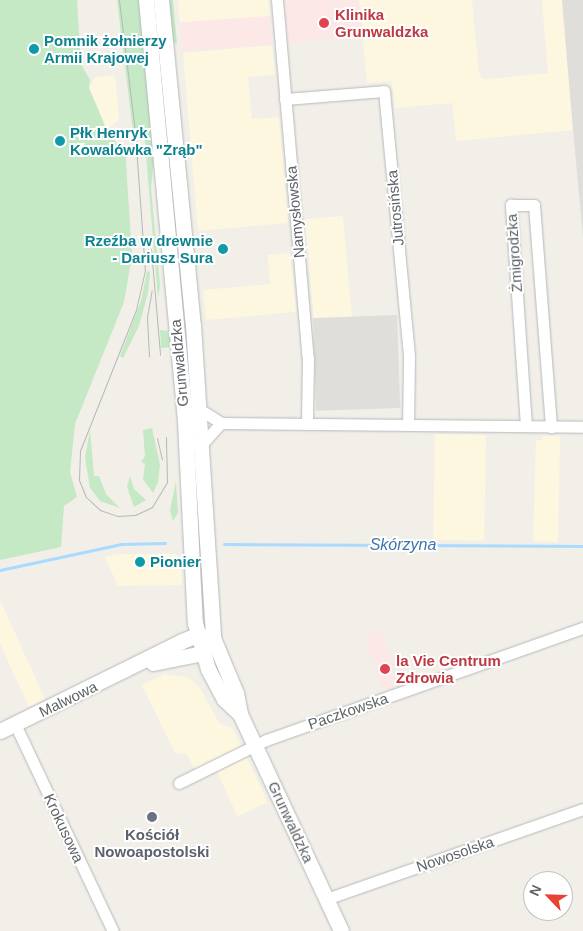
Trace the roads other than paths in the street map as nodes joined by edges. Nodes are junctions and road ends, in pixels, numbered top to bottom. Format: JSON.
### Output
{"nodes":[{"id":1,"x":146,"y":0,"type":"edge"},
{"id":2,"x":161,"y":0,"type":"edge"},
{"id":3,"x":277,"y":0,"type":"edge"},
{"id":4,"x":285,"y":99,"type":"junction"},
{"id":5,"x":199,"y":409,"type":"junction"},
{"id":6,"x":221,"y":423,"type":"junction"},
{"id":7,"x":307,"y":424,"type":"junction"},
{"id":8,"x":408,"y":424,"type":"junction"},
{"id":9,"x":526,"y":426,"type":"junction"},
{"id":10,"x":551,"y":427,"type":"junction"},
{"id":11,"x":583,"y":427,"type":"edge"},
{"id":12,"x":202,"y":444,"type":"junction"},
{"id":13,"x":583,"y":628,"type":"edge"},
{"id":14,"x":198,"y":635,"type":"junction"},
{"id":15,"x":213,"y":638,"type":"junction"},
{"id":16,"x":202,"y":653,"type":"junction"},
{"id":17,"x":136,"y":666,"type":"junction"},
{"id":18,"x":240,"y":714,"type":"junction"},
{"id":19,"x":15,"y":724,"type":"junction"},
{"id":20,"x":0,"y":731,"type":"edge"},
{"id":21,"x":256,"y":745,"type":"junction"},
{"id":22,"x":184,"y":782,"type":"dead end"},
{"id":23,"x":583,"y":809,"type":"edge"},
{"id":24,"x":326,"y":900,"type":"junction"},
{"id":25,"x":113,"y":931,"type":"edge"},
{"id":26,"x":341,"y":931,"type":"edge"}],
"edges":[{"from":1,"to":14,"type":"street","name":"Grunwaldzka"},
{"from":2,"to":5,"type":"street","name":"Grunwaldzka"},
{"from":3,"to":4,"type":"street","name":"Namysłowska"},
{"from":4,"to":7,"type":"street","name":"Namysłowska"},
{"from":4,"to":8,"type":"street","name":"Jutrosińska"},
{"from":5,"to":6,"type":"street"},
{"from":5,"to":12,"type":"street","name":"Grunwaldzka"},
{"from":6,"to":7,"type":"street"},
{"from":6,"to":12,"type":"street"},
{"from":7,"to":8,"type":"street"},
{"from":8,"to":9,"type":"street"},
{"from":9,"to":10,"type":"street"},
{"from":9,"to":10,"type":"street","name":"Żmigrodzka"},
{"from":10,"to":11,"type":"street"},
{"from":12,"to":15,"type":"street","name":"Grunwaldzka"},
{"from":13,"to":21,"type":"street","name":"Paczkowska"},
{"from":14,"to":15,"type":"street"},
{"from":14,"to":16,"type":"street","name":"Grunwaldzka"},
{"from":14,"to":17,"type":"street","name":"Malwowa"},
{"from":15,"to":16,"type":"street"},
{"from":15,"to":18,"type":"street","name":"Grunwaldzka"},
{"from":16,"to":17,"type":"street","name":"Malwowa"},
{"from":16,"to":18,"type":"street","name":"Grunwaldzka"},
{"from":17,"to":19,"type":"street","name":"Malwowa"},
{"from":18,"to":21,"type":"street","name":"Grunwaldzka"},
{"from":19,"to":20,"type":"street","name":"Malwowa"},
{"from":19,"to":25,"type":"street","name":"Krokusowa"},
{"from":21,"to":22,"type":"street","name":"Paczkowska"},
{"from":21,"to":24,"type":"street","name":"Grunwaldzka"},
{"from":23,"to":24,"type":"street","name":"Nowosolska"},
{"from":24,"to":26,"type":"street","name":"Grunwaldzka"}]}
